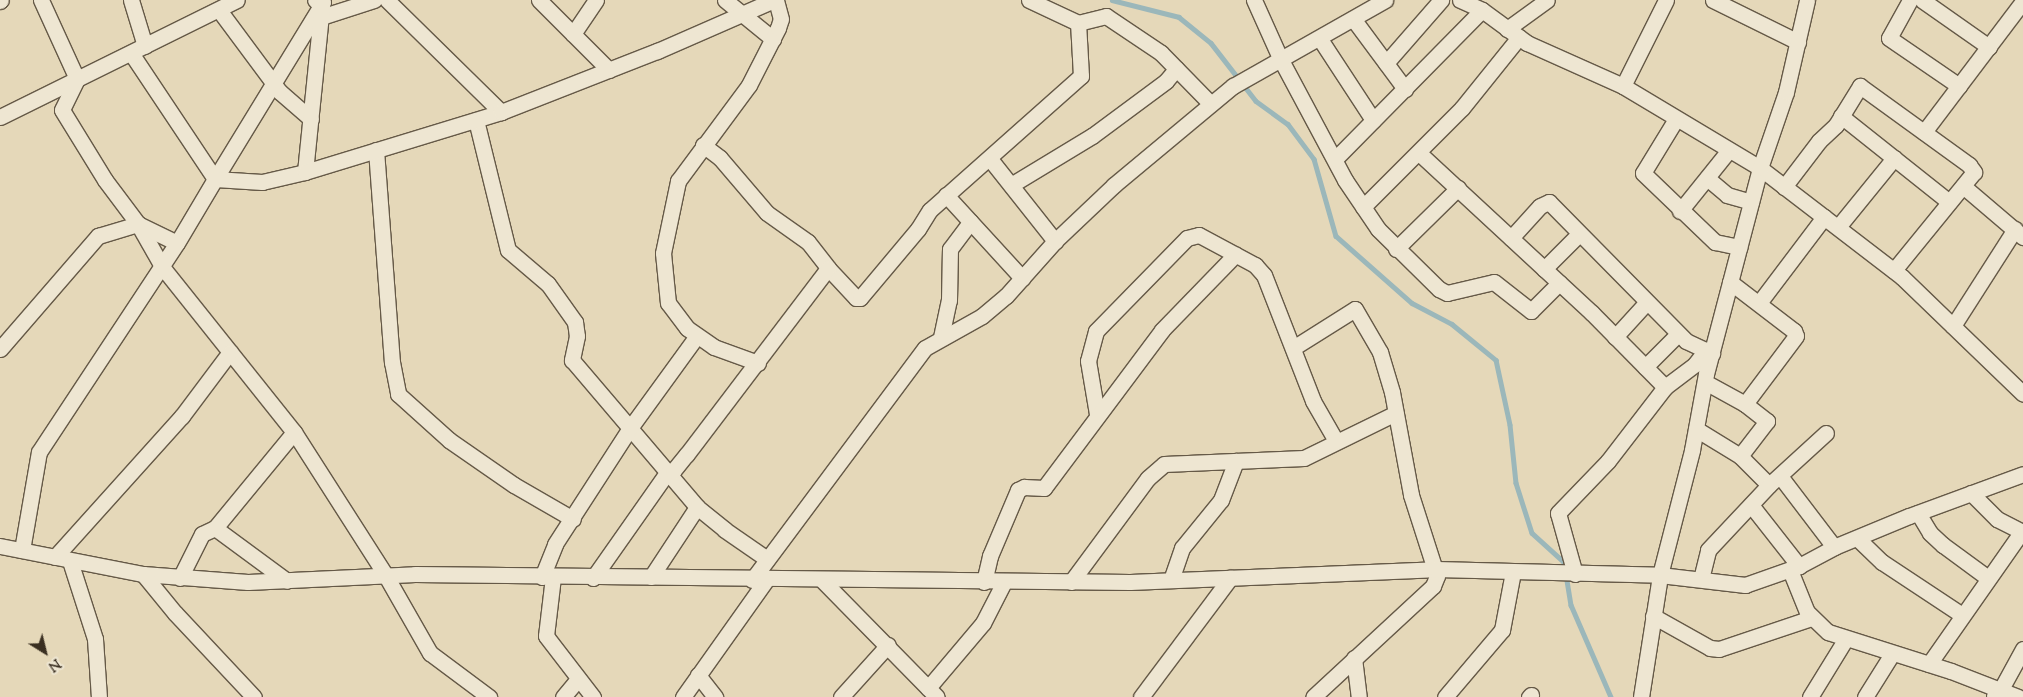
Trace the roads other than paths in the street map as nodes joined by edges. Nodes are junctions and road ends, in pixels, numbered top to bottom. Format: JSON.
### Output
{"nodes":[{"id":1,"x":41,"y":0,"type":"edge"},
{"id":2,"x":131,"y":0,"type":"edge"},
{"id":3,"x":238,"y":0,"type":"edge"},
{"id":4,"x":374,"y":0,"type":"edge"},
{"id":5,"x":387,"y":0,"type":"edge"},
{"id":6,"x":539,"y":0,"type":"edge"},
{"id":7,"x":596,"y":0,"type":"edge"},
{"id":8,"x":725,"y":0,"type":"edge"},
{"id":9,"x":775,"y":0,"type":"edge"},
{"id":10,"x":1029,"y":0,"type":"edge"},
{"id":11,"x":1254,"y":0,"type":"edge"},
{"id":12,"x":1385,"y":0,"type":"edge"},
{"id":13,"x":1441,"y":0,"type":"edge"},
{"id":14,"x":1462,"y":0,"type":"edge"},
{"id":15,"x":1547,"y":0,"type":"edge"},
{"id":16,"x":1666,"y":0,"type":"edge"},
{"id":17,"x":1713,"y":0,"type":"edge"},
{"id":18,"x":1807,"y":0,"type":"edge"},
{"id":19,"x":1910,"y":0,"type":"edge"},
{"id":20,"x":1922,"y":0,"type":"edge"},
{"id":21,"x":2016,"y":3,"type":"edge"},
{"id":22,"x":321,"y":5,"type":"edge"},
{"id":23,"x":219,"y":10,"type":"junction"},
{"id":24,"x":1482,"y":10,"type":"junction"},
{"id":25,"x":742,"y":14,"type":"junction"},
{"id":26,"x":1354,"y":20,"type":"junction"},
{"id":27,"x":1078,"y":23,"type":"junction"},
{"id":28,"x":1513,"y":33,"type":"junction"},
{"id":29,"x":573,"y":34,"type":"junction"},
{"id":30,"x":773,"y":38,"type":"junction"},
{"id":31,"x":1320,"y":39,"type":"junction"},
{"id":32,"x":1798,"y":42,"type":"junction"},
{"id":33,"x":1988,"y":47,"type":"junction"},
{"id":34,"x":138,"y":50,"type":"junction"},
{"id":35,"x":1280,"y":60,"type":"junction"},
{"id":36,"x":1386,"y":63,"type":"junction"},
{"id":37,"x":1176,"y":69,"type":"junction"},
{"id":38,"x":609,"y":70,"type":"junction"},
{"id":39,"x":77,"y":79,"type":"junction"},
{"id":40,"x":273,"y":83,"type":"junction"},
{"id":41,"x":1623,"y":86,"type":"junction"},
{"id":42,"x":1959,"y":86,"type":"junction"},
{"id":43,"x":1405,"y":89,"type":"junction"},
{"id":44,"x":1211,"y":104,"type":"junction"},
{"id":45,"x":501,"y":112,"type":"junction"},
{"id":46,"x":1841,"y":116,"type":"junction"},
{"id":47,"x":0,"y":117,"type":"edge"},
{"id":48,"x":311,"y":119,"type":"junction"},
{"id":49,"x":1676,"y":119,"type":"junction"},
{"id":50,"x":476,"y":120,"type":"junction"},
{"id":51,"x":1374,"y":120,"type":"junction"},
{"id":52,"x":1924,"y":132,"type":"junction"},
{"id":53,"x":703,"y":145,"type":"junction"},
{"id":54,"x":376,"y":150,"type":"junction"},
{"id":55,"x":1729,"y":150,"type":"junction"},
{"id":56,"x":1419,"y":152,"type":"junction"},
{"id":57,"x":1894,"y":158,"type":"junction"},
{"id":58,"x":990,"y":159,"type":"junction"},
{"id":59,"x":1335,"y":159,"type":"junction"},
{"id":60,"x":1760,"y":168,"type":"junction"},
{"id":61,"x":305,"y":172,"type":"junction"},
{"id":62,"x":1707,"y":178,"type":"junction"},
{"id":63,"x":215,"y":179,"type":"junction"},
{"id":64,"x":1010,"y":185,"type":"junction"},
{"id":65,"x":1963,"y":186,"type":"junction"},
{"id":66,"x":1784,"y":187,"type":"junction"},
{"id":67,"x":1458,"y":188,"type":"junction"},
{"id":68,"x":946,"y":195,"type":"junction"},
{"id":69,"x":1751,"y":202,"type":"junction"},
{"id":70,"x":1950,"y":202,"type":"junction"},
{"id":71,"x":1363,"y":207,"type":"junction"},
{"id":72,"x":1680,"y":211,"type":"junction"},
{"id":73,"x":1824,"y":217,"type":"junction"},
{"id":74,"x":970,"y":222,"type":"junction"},
{"id":75,"x":138,"y":224,"type":"junction"},
{"id":76,"x":1838,"y":227,"type":"junction"},
{"id":77,"x":2019,"y":233,"type":"edge"},
{"id":78,"x":1579,"y":234,"type":"junction"},
{"id":79,"x":1511,"y":238,"type":"junction"},
{"id":80,"x":1055,"y":241,"type":"junction"},
{"id":81,"x":177,"y":243,"type":"junction"},
{"id":82,"x":1739,"y":247,"type":"junction"},
{"id":83,"x":1396,"y":249,"type":"junction"},
{"id":84,"x":1235,"y":255,"type":"junction"},
{"id":85,"x":163,"y":268,"type":"junction"},
{"id":86,"x":828,"y":268,"type":"junction"},
{"id":87,"x":1544,"y":269,"type":"junction"},
{"id":88,"x":1894,"y":270,"type":"junction"},
{"id":89,"x":1022,"y":278,"type":"junction"},
{"id":90,"x":1730,"y":282,"type":"junction"},
{"id":91,"x":1559,"y":283,"type":"junction"},
{"id":92,"x":1646,"y":302,"type":"junction"},
{"id":93,"x":1760,"y":303,"type":"junction"},
{"id":94,"x":1953,"y":326,"type":"junction"},
{"id":95,"x":1678,"y":334,"type":"junction"},
{"id":96,"x":696,"y":337,"type":"junction"},
{"id":97,"x":941,"y":337,"type":"junction"},
{"id":98,"x":1615,"y":337,"type":"junction"},
{"id":99,"x":1293,"y":348,"type":"junction"},
{"id":100,"x":0,"y":349,"type":"edge"},
{"id":101,"x":1709,"y":351,"type":"junction"},
{"id":102,"x":230,"y":352,"type":"junction"},
{"id":103,"x":758,"y":363,"type":"junction"},
{"id":104,"x":1645,"y":367,"type":"junction"},
{"id":105,"x":1705,"y":382,"type":"junction"},
{"id":106,"x":1665,"y":387,"type":"junction"},
{"id":107,"x":2023,"y":394,"type":"edge"},
{"id":108,"x":1745,"y":404,"type":"junction"},
{"id":109,"x":1396,"y":413,"type":"junction"},
{"id":110,"x":1098,"y":414,"type":"junction"},
{"id":111,"x":630,"y":428,"type":"junction"},
{"id":112,"x":1696,"y":429,"type":"junction"},
{"id":113,"x":294,"y":432,"type":"junction"},
{"id":114,"x":1826,"y":433,"type":"dead end"},
{"id":115,"x":1336,"y":441,"type":"junction"},
{"id":116,"x":1740,"y":456,"type":"junction"},
{"id":117,"x":1236,"y":461,"type":"junction"},
{"id":118,"x":666,"y":474,"type":"junction"},
{"id":119,"x":2023,"y":474,"type":"edge"},
{"id":120,"x":1774,"y":481,"type":"junction"},
{"id":121,"x":1971,"y":493,"type":"junction"},
{"id":122,"x":1751,"y":506,"type":"junction"},
{"id":123,"x":698,"y":507,"type":"junction"},
{"id":124,"x":1918,"y":513,"type":"junction"},
{"id":125,"x":573,"y":519,"type":"junction"},
{"id":126,"x":215,"y":528,"type":"junction"},
{"id":127,"x":2022,"y":531,"type":"edge"},
{"id":128,"x":1857,"y":538,"type":"junction"},
{"id":129,"x":0,"y":546,"type":"edge"},
{"id":130,"x":1834,"y":547,"type":"junction"},
{"id":131,"x":22,"y":550,"type":"junction"},
{"id":132,"x":63,"y":559,"type":"junction"},
{"id":133,"x":767,"y":559,"type":"junction"},
{"id":134,"x":1794,"y":568,"type":"junction"},
{"id":135,"x":1436,"y":569,"type":"junction"},
{"id":136,"x":1513,"y":572,"type":"junction"},
{"id":137,"x":143,"y":574,"type":"junction"},
{"id":138,"x":1575,"y":574,"type":"junction"},
{"id":139,"x":1660,"y":575,"type":"junction"},
{"id":140,"x":386,"y":576,"type":"junction"},
{"id":141,"x":547,"y":577,"type":"junction"},
{"id":142,"x":651,"y":577,"type":"junction"},
{"id":143,"x":180,"y":578,"type":"junction"},
{"id":144,"x":593,"y":578,"type":"junction"},
{"id":145,"x":1230,"y":578,"type":"junction"},
{"id":146,"x":1988,"y":578,"type":"junction"},
{"id":147,"x":821,"y":579,"type":"junction"},
{"id":148,"x":1701,"y":579,"type":"junction"},
{"id":149,"x":287,"y":580,"type":"junction"},
{"id":150,"x":759,"y":580,"type":"junction"},
{"id":151,"x":1171,"y":580,"type":"junction"},
{"id":152,"x":984,"y":582,"type":"junction"},
{"id":153,"x":1004,"y":582,"type":"junction"},
{"id":154,"x":1070,"y":582,"type":"junction"},
{"id":155,"x":1962,"y":615,"type":"junction"},
{"id":156,"x":1653,"y":616,"type":"junction"},
{"id":157,"x":1811,"y":618,"type":"junction"},
{"id":158,"x":1845,"y":640,"type":"junction"},
{"id":159,"x":888,"y":644,"type":"junction"},
{"id":160,"x":2023,"y":649,"type":"edge"},
{"id":161,"x":1892,"y":654,"type":"junction"},
{"id":162,"x":1354,"y":658,"type":"junction"},
{"id":163,"x":1929,"y":664,"type":"junction"},
{"id":164,"x":698,"y":675,"type":"junction"},
{"id":165,"x":578,"y":679,"type":"junction"},
{"id":166,"x":933,"y":692,"type":"edge"},
{"id":167,"x":1996,"y":694,"type":"edge"},
{"id":168,"x":98,"y":697,"type":"edge"},
{"id":169,"x":254,"y":697,"type":"edge"},
{"id":170,"x":489,"y":697,"type":"edge"},
{"id":171,"x":563,"y":697,"type":"edge"},
{"id":172,"x":594,"y":697,"type":"edge"},
{"id":173,"x":682,"y":697,"type":"edge"},
{"id":174,"x":715,"y":697,"type":"edge"},
{"id":175,"x":841,"y":697,"type":"edge"},
{"id":176,"x":1142,"y":697,"type":"edge"},
{"id":177,"x":1313,"y":697,"type":"edge"},
{"id":178,"x":1359,"y":697,"type":"edge"},
{"id":179,"x":1445,"y":697,"type":"edge"},
{"id":180,"x":1642,"y":697,"type":"edge"},
{"id":181,"x":1810,"y":697,"type":"edge"},
{"id":182,"x":1865,"y":697,"type":"edge"},
{"id":183,"x":2018,"y":697,"type":"edge"}],
"edges":[{"from":1,"to":39,"type":"street"},
{"from":2,"to":34,"type":"street"},
{"from":3,"to":23,"type":"street"},
{"from":4,"to":22,"type":"street"},
{"from":5,"to":45,"type":"street"},
{"from":6,"to":29,"type":"street"},
{"from":7,"to":29,"type":"street"},
{"from":8,"to":25,"type":"street"},
{"from":9,"to":25,"type":"street"},
{"from":9,"to":30,"type":"street"},
{"from":10,"to":27,"type":"street"},
{"from":11,"to":35,"type":"street"},
{"from":12,"to":26,"type":"street"},
{"from":13,"to":36,"type":"street"},
{"from":14,"to":24,"type":"street"},
{"from":15,"to":28,"type":"street"},
{"from":16,"to":41,"type":"street"},
{"from":17,"to":32,"type":"street"},
{"from":18,"to":32,"type":"street"},
{"from":19,"to":42,"type":"street"},
{"from":20,"to":33,"type":"street"},
{"from":21,"to":33,"type":"street"},
{"from":22,"to":40,"type":"street"},
{"from":22,"to":48,"type":"street"},
{"from":23,"to":34,"type":"street"},
{"from":23,"to":40,"type":"street"},
{"from":24,"to":28,"type":"street"},
{"from":24,"to":43,"type":"street"},
{"from":25,"to":30,"type":"street"},
{"from":25,"to":38,"type":"street"},
{"from":26,"to":31,"type":"street"},
{"from":26,"to":36,"type":"street"},
{"from":27,"to":37,"type":"street"},
{"from":27,"to":58,"type":"street"},
{"from":28,"to":41,"type":"street"},
{"from":28,"to":56,"type":"street"},
{"from":29,"to":38,"type":"street"},
{"from":30,"to":53,"type":"street"},
{"from":31,"to":35,"type":"street"},
{"from":31,"to":51,"type":"street"},
{"from":32,"to":60,"type":"street"},
{"from":33,"to":42,"type":"street"},
{"from":34,"to":39,"type":"street"},
{"from":34,"to":63,"type":"street"},
{"from":35,"to":44,"type":"street"},
{"from":35,"to":59,"type":"street"},
{"from":36,"to":43,"type":"street"},
{"from":37,"to":44,"type":"street"},
{"from":37,"to":64,"type":"street"},
{"from":38,"to":45,"type":"street"},
{"from":39,"to":47,"type":"street"},
{"from":39,"to":75,"type":"street"},
{"from":40,"to":48,"type":"street"},
{"from":40,"to":63,"type":"street"},
{"from":41,"to":49,"type":"street"},
{"from":42,"to":52,"type":"street"},
{"from":43,"to":51,"type":"street"},
{"from":44,"to":80,"type":"street"},
{"from":45,"to":50,"type":"street"},
{"from":46,"to":52,"type":"street"},
{"from":46,"to":57,"type":"street"},
{"from":46,"to":66,"type":"street"},
{"from":48,"to":61,"type":"street"},
{"from":49,"to":55,"type":"street"},
{"from":49,"to":72,"type":"street"},
{"from":50,"to":54,"type":"street"},
{"from":50,"to":111,"type":"street"},
{"from":51,"to":59,"type":"street"},
{"from":52,"to":65,"type":"street"},
{"from":53,"to":86,"type":"street"},
{"from":53,"to":96,"type":"street"},
{"from":54,"to":61,"type":"street"},
{"from":54,"to":125,"type":"street"},
{"from":55,"to":60,"type":"street"},
{"from":55,"to":62,"type":"street"},
{"from":56,"to":67,"type":"street"},
{"from":56,"to":71,"type":"street"},
{"from":57,"to":70,"type":"street"},
{"from":57,"to":76,"type":"street"},
{"from":58,"to":64,"type":"street"},
{"from":58,"to":68,"type":"street"},
{"from":59,"to":71,"type":"street"},
{"from":60,"to":66,"type":"street"},
{"from":60,"to":69,"type":"street"},
{"from":61,"to":63,"type":"street"},
{"from":62,"to":69,"type":"street"},
{"from":62,"to":72,"type":"street"},
{"from":63,"to":81,"type":"street"},
{"from":64,"to":80,"type":"street"},
{"from":65,"to":70,"type":"street"},
{"from":65,"to":77,"type":"street"},
{"from":66,"to":73,"type":"street"},
{"from":67,"to":79,"type":"street"},
{"from":67,"to":83,"type":"street"},
{"from":68,"to":74,"type":"street"},
{"from":68,"to":86,"type":"street"},
{"from":69,"to":82,"type":"street"},
{"from":70,"to":88,"type":"street"},
{"from":71,"to":83,"type":"street"},
{"from":72,"to":82,"type":"street"},
{"from":73,"to":76,"type":"street"},
{"from":73,"to":93,"type":"street"},
{"from":74,"to":89,"type":"street"},
{"from":74,"to":97,"type":"street"},
{"from":75,"to":81,"type":"street"},
{"from":75,"to":85,"type":"street"},
{"from":75,"to":100,"type":"street"},
{"from":76,"to":88,"type":"street"},
{"from":77,"to":94,"type":"street"},
{"from":78,"to":79,"type":"street"},
{"from":78,"to":87,"type":"street"},
{"from":78,"to":92,"type":"street"},
{"from":79,"to":87,"type":"street"},
{"from":80,"to":89,"type":"street"},
{"from":81,"to":85,"type":"street"},
{"from":82,"to":90,"type":"street"},
{"from":83,"to":91,"type":"street"},
{"from":84,"to":99,"type":"street"},
{"from":84,"to":110,"type":"street"},
{"from":84,"to":110,"type":"street"},
{"from":85,"to":102,"type":"street"},
{"from":85,"to":131,"type":"street"},
{"from":86,"to":103,"type":"street"},
{"from":87,"to":91,"type":"street"},
{"from":88,"to":94,"type":"street"},
{"from":89,"to":97,"type":"street"},
{"from":90,"to":93,"type":"street"},
{"from":90,"to":101,"type":"street"},
{"from":91,"to":98,"type":"street"},
{"from":92,"to":95,"type":"street"},
{"from":92,"to":98,"type":"street"},
{"from":93,"to":108,"type":"street"},
{"from":94,"to":107,"type":"street"},
{"from":95,"to":101,"type":"street"},
{"from":95,"to":104,"type":"street"},
{"from":96,"to":103,"type":"street"},
{"from":96,"to":111,"type":"street"},
{"from":97,"to":133,"type":"street"},
{"from":98,"to":104,"type":"street"},
{"from":99,"to":109,"type":"street"},
{"from":99,"to":115,"type":"street"},
{"from":101,"to":105,"type":"street"},
{"from":101,"to":106,"type":"street"},
{"from":102,"to":113,"type":"street"},
{"from":102,"to":132,"type":"street"},
{"from":103,"to":118,"type":"street"},
{"from":104,"to":106,"type":"street"},
{"from":105,"to":108,"type":"street"},
{"from":105,"to":112,"type":"street"},
{"from":106,"to":138,"type":"street"},
{"from":108,"to":116,"type":"street"},
{"from":109,"to":115,"type":"street"},
{"from":109,"to":135,"type":"street"},
{"from":110,"to":152,"type":"street"},
{"from":111,"to":118,"type":"street"},
{"from":111,"to":125,"type":"street"},
{"from":112,"to":116,"type":"street"},
{"from":112,"to":139,"type":"street"},
{"from":113,"to":126,"type":"street"},
{"from":113,"to":140,"type":"street"},
{"from":114,"to":120,"type":"street"},
{"from":115,"to":117,"type":"street"},
{"from":116,"to":120,"type":"street"},
{"from":117,"to":151,"type":"street"},
{"from":117,"to":154,"type":"street"},
{"from":118,"to":123,"type":"street"},
{"from":118,"to":144,"type":"street"},
{"from":119,"to":121,"type":"street"},
{"from":120,"to":122,"type":"street"},
{"from":120,"to":130,"type":"street"},
{"from":121,"to":124,"type":"street"},
{"from":121,"to":127,"type":"street"},
{"from":122,"to":134,"type":"street"},
{"from":122,"to":148,"type":"street"},
{"from":123,"to":133,"type":"street"},
{"from":123,"to":142,"type":"street"},
{"from":124,"to":128,"type":"street"},
{"from":124,"to":146,"type":"street"},
{"from":125,"to":141,"type":"street"},
{"from":126,"to":143,"type":"street"},
{"from":126,"to":149,"type":"street"},
{"from":127,"to":146,"type":"street"},
{"from":128,"to":130,"type":"street"},
{"from":128,"to":155,"type":"street"},
{"from":129,"to":131,"type":"street"},
{"from":130,"to":134,"type":"street"},
{"from":131,"to":132,"type":"street"},
{"from":132,"to":137,"type":"street"},
{"from":132,"to":168,"type":"street"},
{"from":133,"to":150,"type":"street"},
{"from":134,"to":148,"type":"street"},
{"from":134,"to":157,"type":"street"},
{"from":135,"to":136,"type":"street"},
{"from":135,"to":145,"type":"street"},
{"from":135,"to":162,"type":"street"},
{"from":136,"to":138,"type":"street"},
{"from":136,"to":179,"type":"street"},
{"from":137,"to":143,"type":"street"},
{"from":137,"to":169,"type":"street"},
{"from":138,"to":139,"type":"street"},
{"from":139,"to":148,"type":"street"},
{"from":139,"to":156,"type":"street"},
{"from":140,"to":141,"type":"street"},
{"from":140,"to":149,"type":"street"},
{"from":140,"to":170,"type":"street"},
{"from":141,"to":144,"type":"street"},
{"from":141,"to":165,"type":"street"},
{"from":142,"to":144,"type":"street"},
{"from":142,"to":150,"type":"street"},
{"from":143,"to":149,"type":"street"},
{"from":145,"to":151,"type":"street"},
{"from":145,"to":176,"type":"street"},
{"from":146,"to":155,"type":"street"},
{"from":147,"to":150,"type":"street"},
{"from":147,"to":152,"type":"street"},
{"from":147,"to":159,"type":"street"},
{"from":150,"to":164,"type":"street"},
{"from":151,"to":154,"type":"street"},
{"from":152,"to":153,"type":"street"},
{"from":153,"to":154,"type":"street"},
{"from":153,"to":166,"type":"street"},
{"from":155,"to":163,"type":"street"},
{"from":156,"to":157,"type":"street"},
{"from":156,"to":180,"type":"street"},
{"from":157,"to":158,"type":"street"},
{"from":158,"to":161,"type":"street"},
{"from":158,"to":181,"type":"street"},
{"from":159,"to":166,"type":"street"},
{"from":159,"to":175,"type":"street"},
{"from":160,"to":167,"type":"street"},
{"from":161,"to":163,"type":"street"},
{"from":161,"to":182,"type":"street"},
{"from":162,"to":177,"type":"street"},
{"from":162,"to":178,"type":"street"},
{"from":163,"to":167,"type":"street"},
{"from":164,"to":173,"type":"street"},
{"from":164,"to":174,"type":"street"},
{"from":165,"to":171,"type":"street"},
{"from":165,"to":172,"type":"street"},
{"from":167,"to":183,"type":"street"}]}
